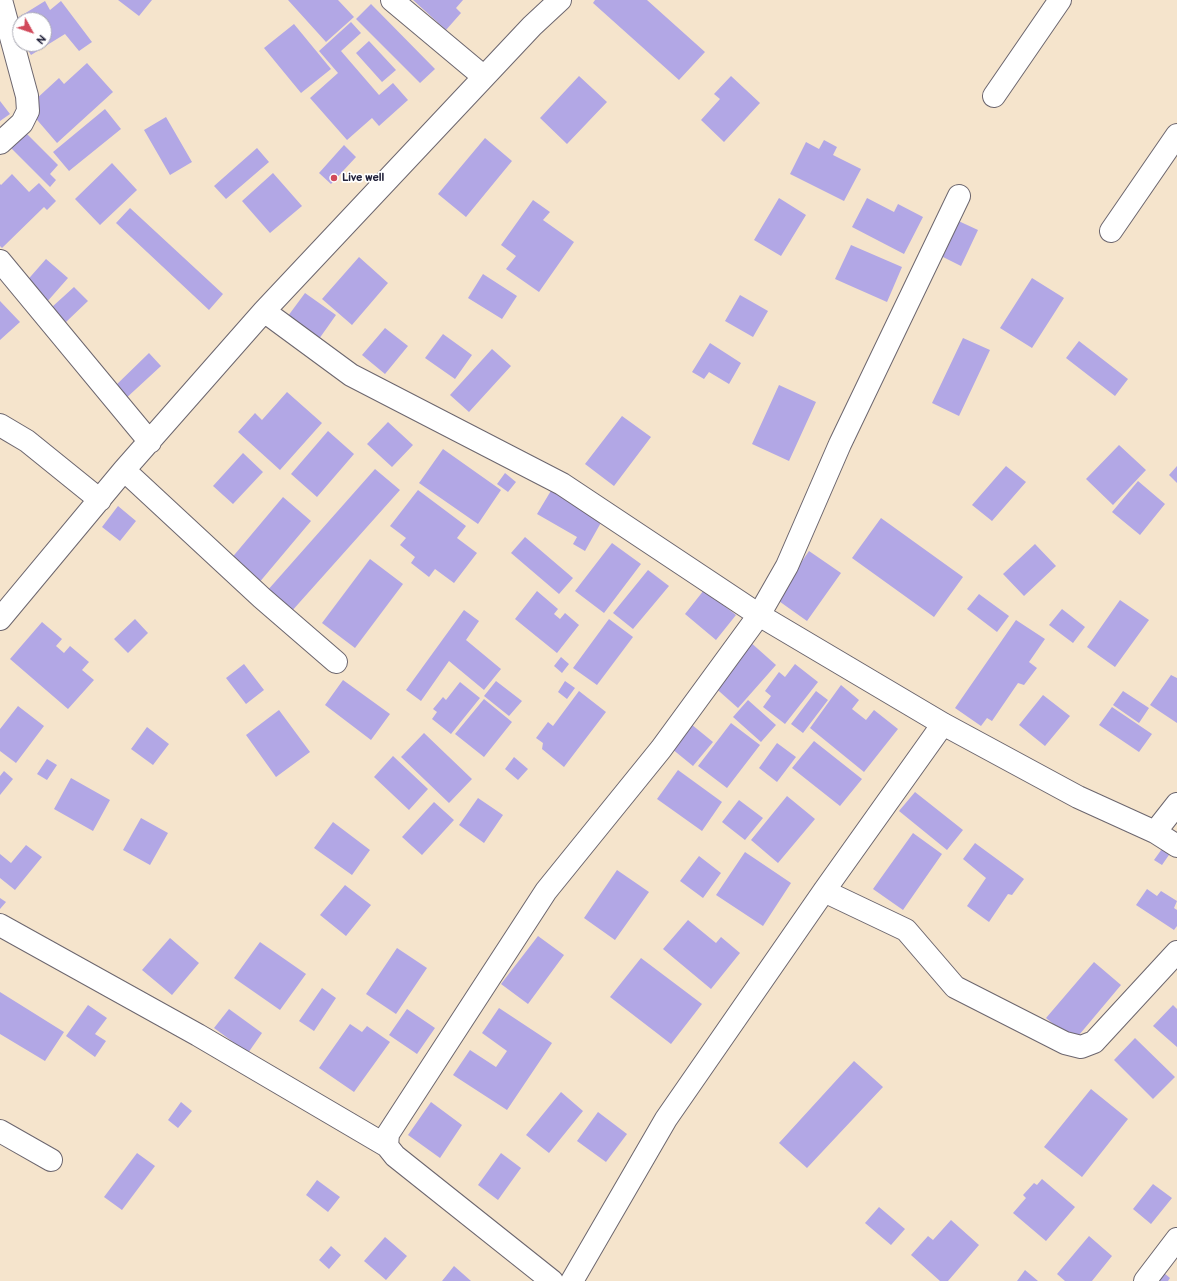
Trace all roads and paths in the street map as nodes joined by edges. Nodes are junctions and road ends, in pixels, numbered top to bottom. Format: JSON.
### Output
{"nodes":[{"id":1,"x":1,"y":0,"type":"edge"},
{"id":2,"x":392,"y":0,"type":"edge"},
{"id":3,"x":560,"y":0,"type":"edge"},
{"id":4,"x":1060,"y":0,"type":"edge"},
{"id":5,"x":484,"y":77,"type":"junction"},
{"id":6,"x":994,"y":96,"type":"dead end"},
{"id":7,"x":1177,"y":135,"type":"edge"},
{"id":8,"x":0,"y":144,"type":"edge"},
{"id":9,"x":959,"y":196,"type":"dead end"},
{"id":10,"x":1111,"y":230,"type":"dead end"},
{"id":11,"x":0,"y":261,"type":"edge"},
{"id":12,"x":264,"y":311,"type":"junction"},
{"id":13,"x":0,"y":425,"type":"edge"},
{"id":14,"x":150,"y":442,"type":"junction"},
{"id":15,"x":124,"y":470,"type":"junction"},
{"id":16,"x":100,"y":500,"type":"junction"},
{"id":17,"x":760,"y":615,"type":"junction"},
{"id":18,"x":0,"y":619,"type":"edge"},
{"id":19,"x":336,"y":662,"type":"dead end"},
{"id":20,"x":943,"y":724,"type":"junction"},
{"id":21,"x":1177,"y":804,"type":"edge"},
{"id":22,"x":1155,"y":832,"type":"junction"},
{"id":23,"x":1177,"y":846,"type":"edge"},
{"id":24,"x":824,"y":891,"type":"junction"},
{"id":25,"x":0,"y":925,"type":"edge"},
{"id":26,"x":1177,"y":952,"type":"edge"},
{"id":27,"x":0,"y":1131,"type":"edge"},
{"id":28,"x":387,"y":1146,"type":"junction"},
{"id":29,"x":51,"y":1160,"type":"dead end"},
{"id":30,"x":1177,"y":1239,"type":"edge"},
{"id":31,"x":552,"y":1281,"type":"edge"},
{"id":32,"x":572,"y":1281,"type":"edge"},
{"id":33,"x":1144,"y":1281,"type":"edge"}],
"edges":[{"from":1,"to":8,"type":"street"},
{"from":2,"to":5,"type":"street"},
{"from":3,"to":5,"type":"street"},
{"from":4,"to":6,"type":"street"},
{"from":5,"to":12,"type":"street"},
{"from":7,"to":10,"type":"street"},
{"from":9,"to":17,"type":"street"},
{"from":11,"to":14,"type":"street"},
{"from":12,"to":14,"type":"street"},
{"from":12,"to":17,"type":"street"},
{"from":13,"to":16,"type":"street"},
{"from":14,"to":15,"type":"street"},
{"from":15,"to":16,"type":"street"},
{"from":15,"to":19,"type":"street"},
{"from":16,"to":18,"type":"street"},
{"from":17,"to":20,"type":"street"},
{"from":17,"to":28,"type":"street"},
{"from":20,"to":22,"type":"street"},
{"from":20,"to":24,"type":"street"},
{"from":21,"to":22,"type":"street"},
{"from":22,"to":23,"type":"street"},
{"from":24,"to":26,"type":"street"},
{"from":24,"to":32,"type":"street"},
{"from":25,"to":28,"type":"street"},
{"from":27,"to":29,"type":"street"},
{"from":28,"to":31,"type":"street"},
{"from":30,"to":33,"type":"street"}]}
